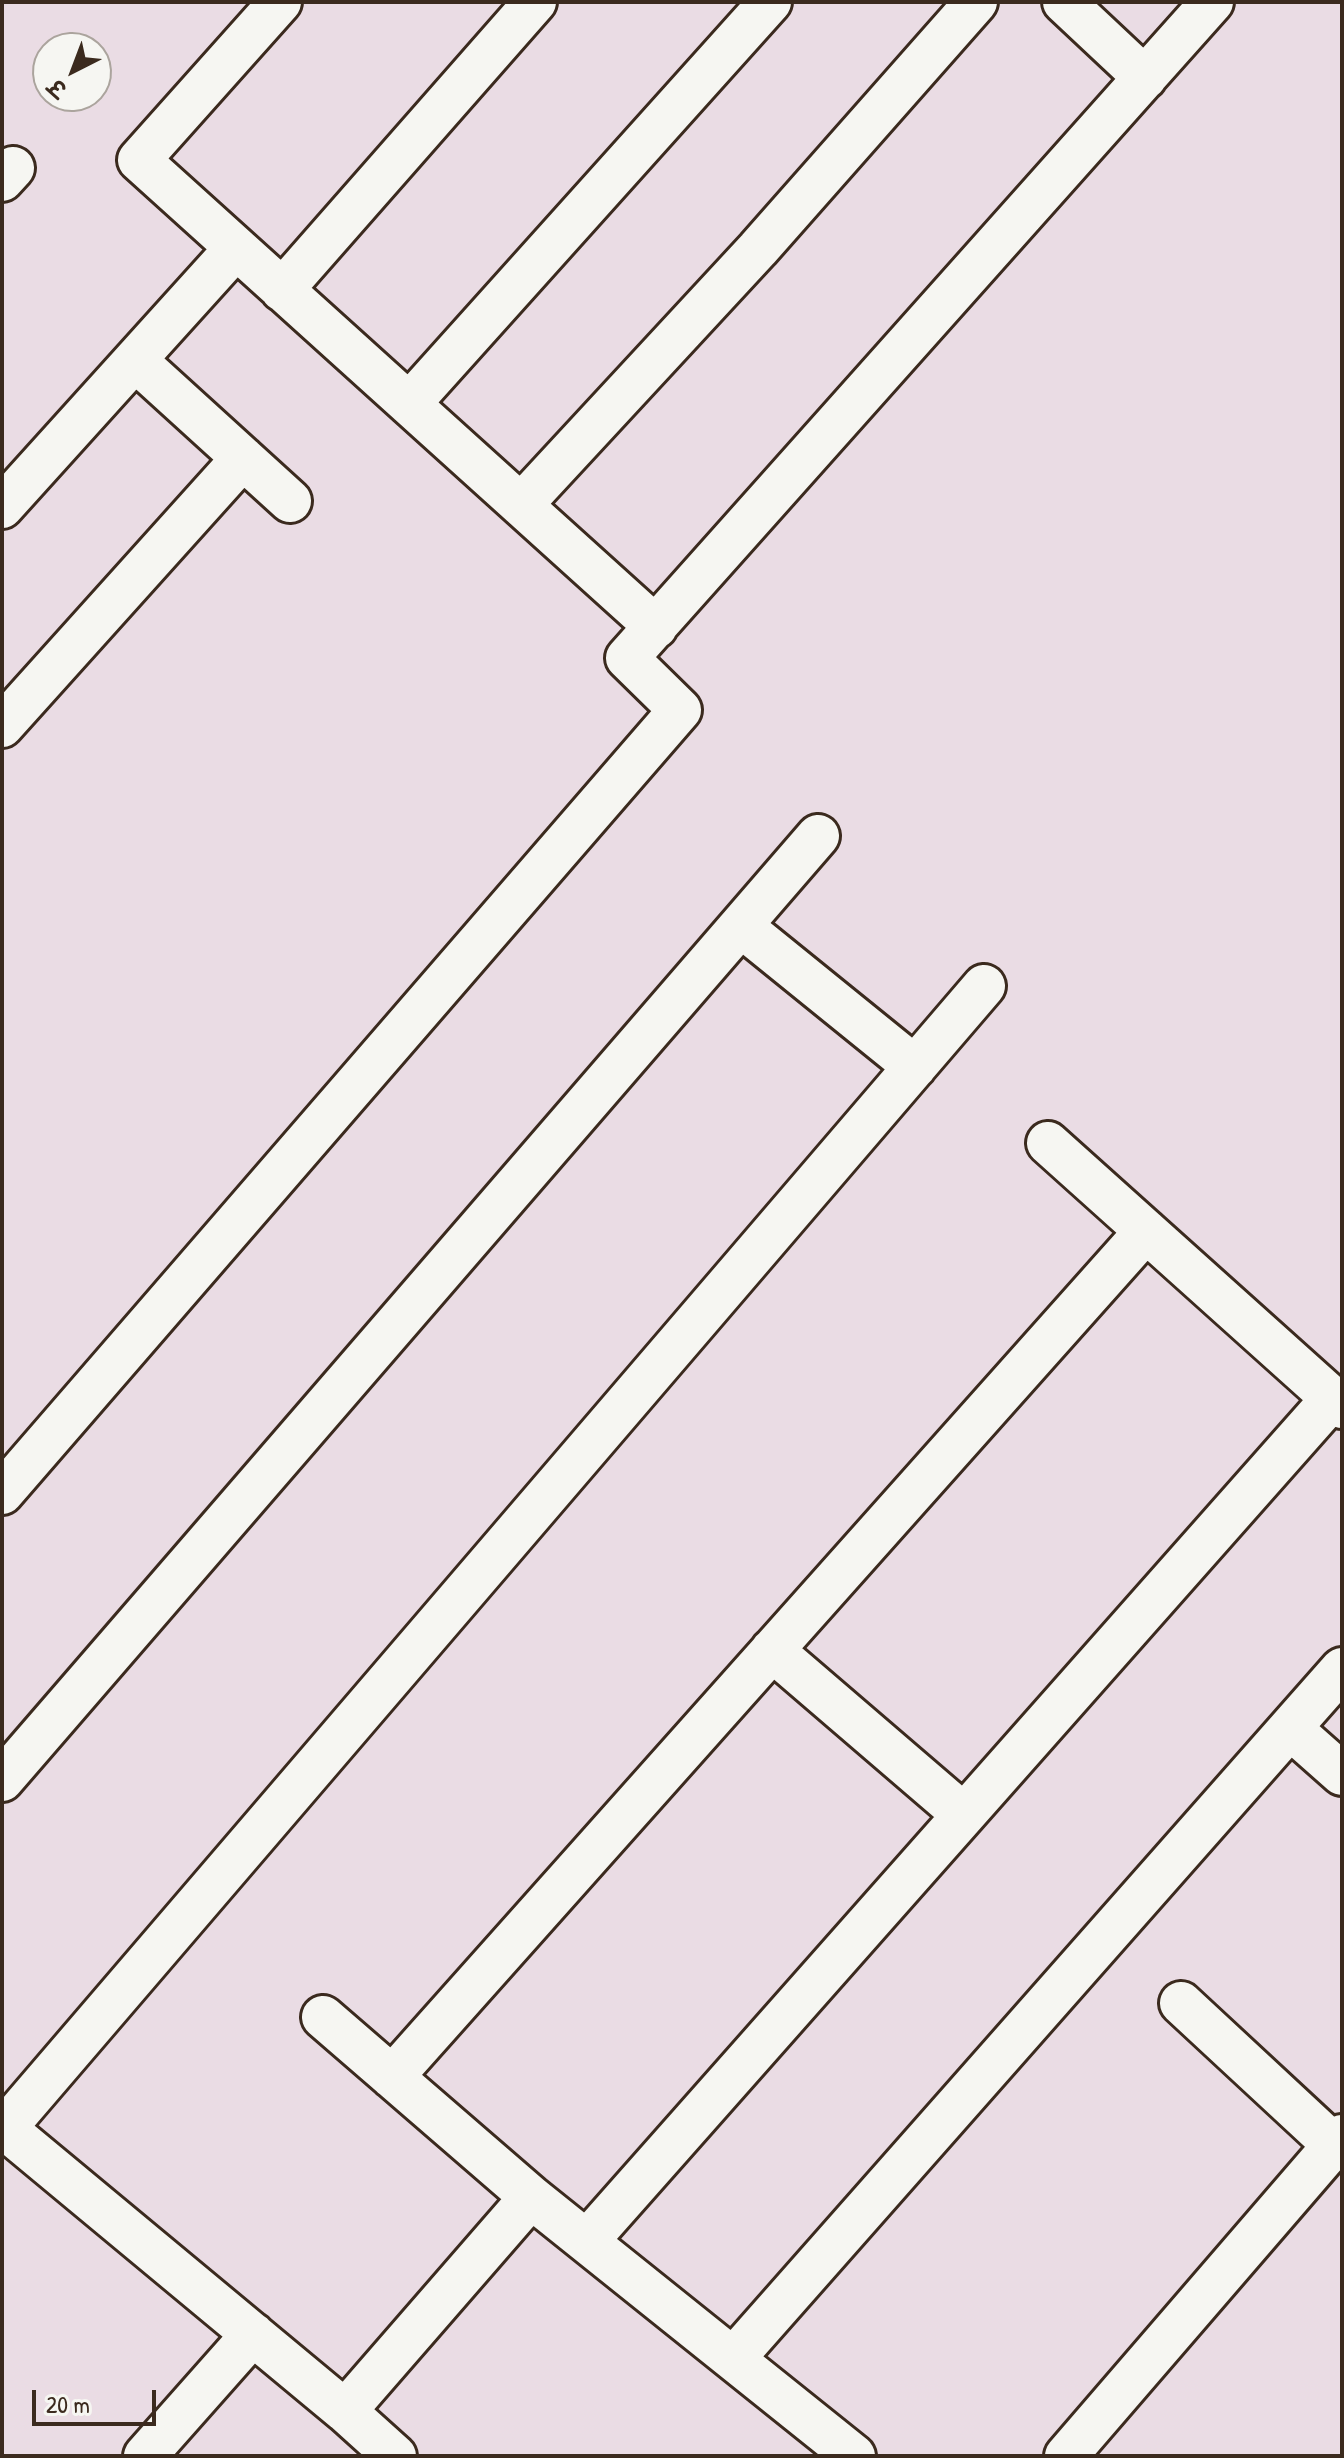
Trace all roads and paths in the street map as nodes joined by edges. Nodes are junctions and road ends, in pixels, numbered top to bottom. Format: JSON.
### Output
{"nodes":[{"id":1,"x":280,"y":2,"type":"edge"},
{"id":2,"x":535,"y":2,"type":"edge"},
{"id":3,"x":770,"y":2,"type":"edge"},
{"id":4,"x":976,"y":2,"type":"edge"},
{"id":5,"x":1064,"y":2,"type":"edge"},
{"id":6,"x":1212,"y":2,"type":"edge"},
{"id":7,"x":1145,"y":78,"type":"junction"},
{"id":8,"x":236,"y":248,"type":"junction"},
{"id":9,"x":282,"y":290,"type":"junction"},
{"id":10,"x":135,"y":360,"type":"junction"},
{"id":11,"x":409,"y":404,"type":"junction"},
{"id":12,"x":243,"y":458,"type":"junction"},
{"id":13,"x":290,"y":501,"type":"dead end"},
{"id":14,"x":521,"y":505,"type":"junction"},
{"id":15,"x":2,"y":507,"type":"edge"},
{"id":16,"x":656,"y":627,"type":"junction"},
{"id":17,"x":2,"y":726,"type":"edge"},
{"id":18,"x":818,"y":836,"type":"dead end"},
{"id":19,"x":741,"y":926,"type":"junction"},
{"id":20,"x":984,"y":986,"type":"dead end"},
{"id":21,"x":915,"y":1067,"type":"junction"},
{"id":22,"x":1048,"y":1143,"type":"dead end"},
{"id":23,"x":1146,"y":1231,"type":"junction"},
{"id":24,"x":1337,"y":1403,"type":"edge"},
{"id":25,"x":2,"y":1493,"type":"edge"},
{"id":26,"x":772,"y":1650,"type":"junction"},
{"id":27,"x":1342,"y":1669,"type":"edge"},
{"id":28,"x":1290,"y":1728,"type":"junction"},
{"id":29,"x":1342,"y":1774,"type":"edge"},
{"id":30,"x":2,"y":1780,"type":"edge"},
{"id":31,"x":964,"y":1815,"type":"junction"},
{"id":32,"x":1181,"y":2003,"type":"dead end"},
{"id":33,"x":323,"y":2017,"type":"dead end"},
{"id":34,"x":392,"y":2077,"type":"junction"},
{"id":35,"x":4,"y":2127,"type":"edge"},
{"id":36,"x":1338,"y":2140,"type":"edge"},
{"id":37,"x":531,"y":2197,"type":"junction"},
{"id":38,"x":587,"y":2241,"type":"junction"},
{"id":39,"x":253,"y":2334,"type":"junction"},
{"id":40,"x":733,"y":2359,"type":"junction"},
{"id":41,"x":345,"y":2411,"type":"junction"},
{"id":42,"x":145,"y":2456,"type":"edge"},
{"id":43,"x":395,"y":2456,"type":"edge"},
{"id":44,"x":854,"y":2456,"type":"edge"},
{"id":45,"x":1066,"y":2456,"type":"edge"}],
"edges":[{"from":1,"to":8,"type":"street"},
{"from":2,"to":9,"type":"street"},
{"from":3,"to":11,"type":"street"},
{"from":4,"to":14,"type":"street"},
{"from":5,"to":7,"type":"street"},
{"from":6,"to":7,"type":"street"},
{"from":7,"to":16,"type":"street"},
{"from":8,"to":9,"type":"street"},
{"from":8,"to":10,"type":"street"},
{"from":9,"to":11,"type":"street"},
{"from":10,"to":12,"type":"street"},
{"from":10,"to":15,"type":"street"},
{"from":11,"to":14,"type":"street"},
{"from":12,"to":13,"type":"street"},
{"from":12,"to":17,"type":"street"},
{"from":14,"to":16,"type":"street"},
{"from":16,"to":25,"type":"street"},
{"from":18,"to":19,"type":"street"},
{"from":19,"to":21,"type":"street"},
{"from":19,"to":30,"type":"street"},
{"from":20,"to":21,"type":"street"},
{"from":21,"to":35,"type":"street"},
{"from":22,"to":23,"type":"street"},
{"from":23,"to":24,"type":"street"},
{"from":23,"to":26,"type":"street"},
{"from":24,"to":31,"type":"street"},
{"from":26,"to":31,"type":"street"},
{"from":26,"to":34,"type":"street"},
{"from":27,"to":28,"type":"street"},
{"from":28,"to":29,"type":"street"},
{"from":28,"to":40,"type":"street"},
{"from":31,"to":38,"type":"street"},
{"from":32,"to":36,"type":"street"},
{"from":33,"to":34,"type":"street"},
{"from":34,"to":37,"type":"street"},
{"from":35,"to":39,"type":"street"},
{"from":36,"to":45,"type":"street"},
{"from":37,"to":38,"type":"street"},
{"from":37,"to":41,"type":"street"},
{"from":38,"to":40,"type":"street"},
{"from":39,"to":41,"type":"street"},
{"from":39,"to":42,"type":"street"},
{"from":40,"to":44,"type":"street"},
{"from":41,"to":43,"type":"street"}]}
